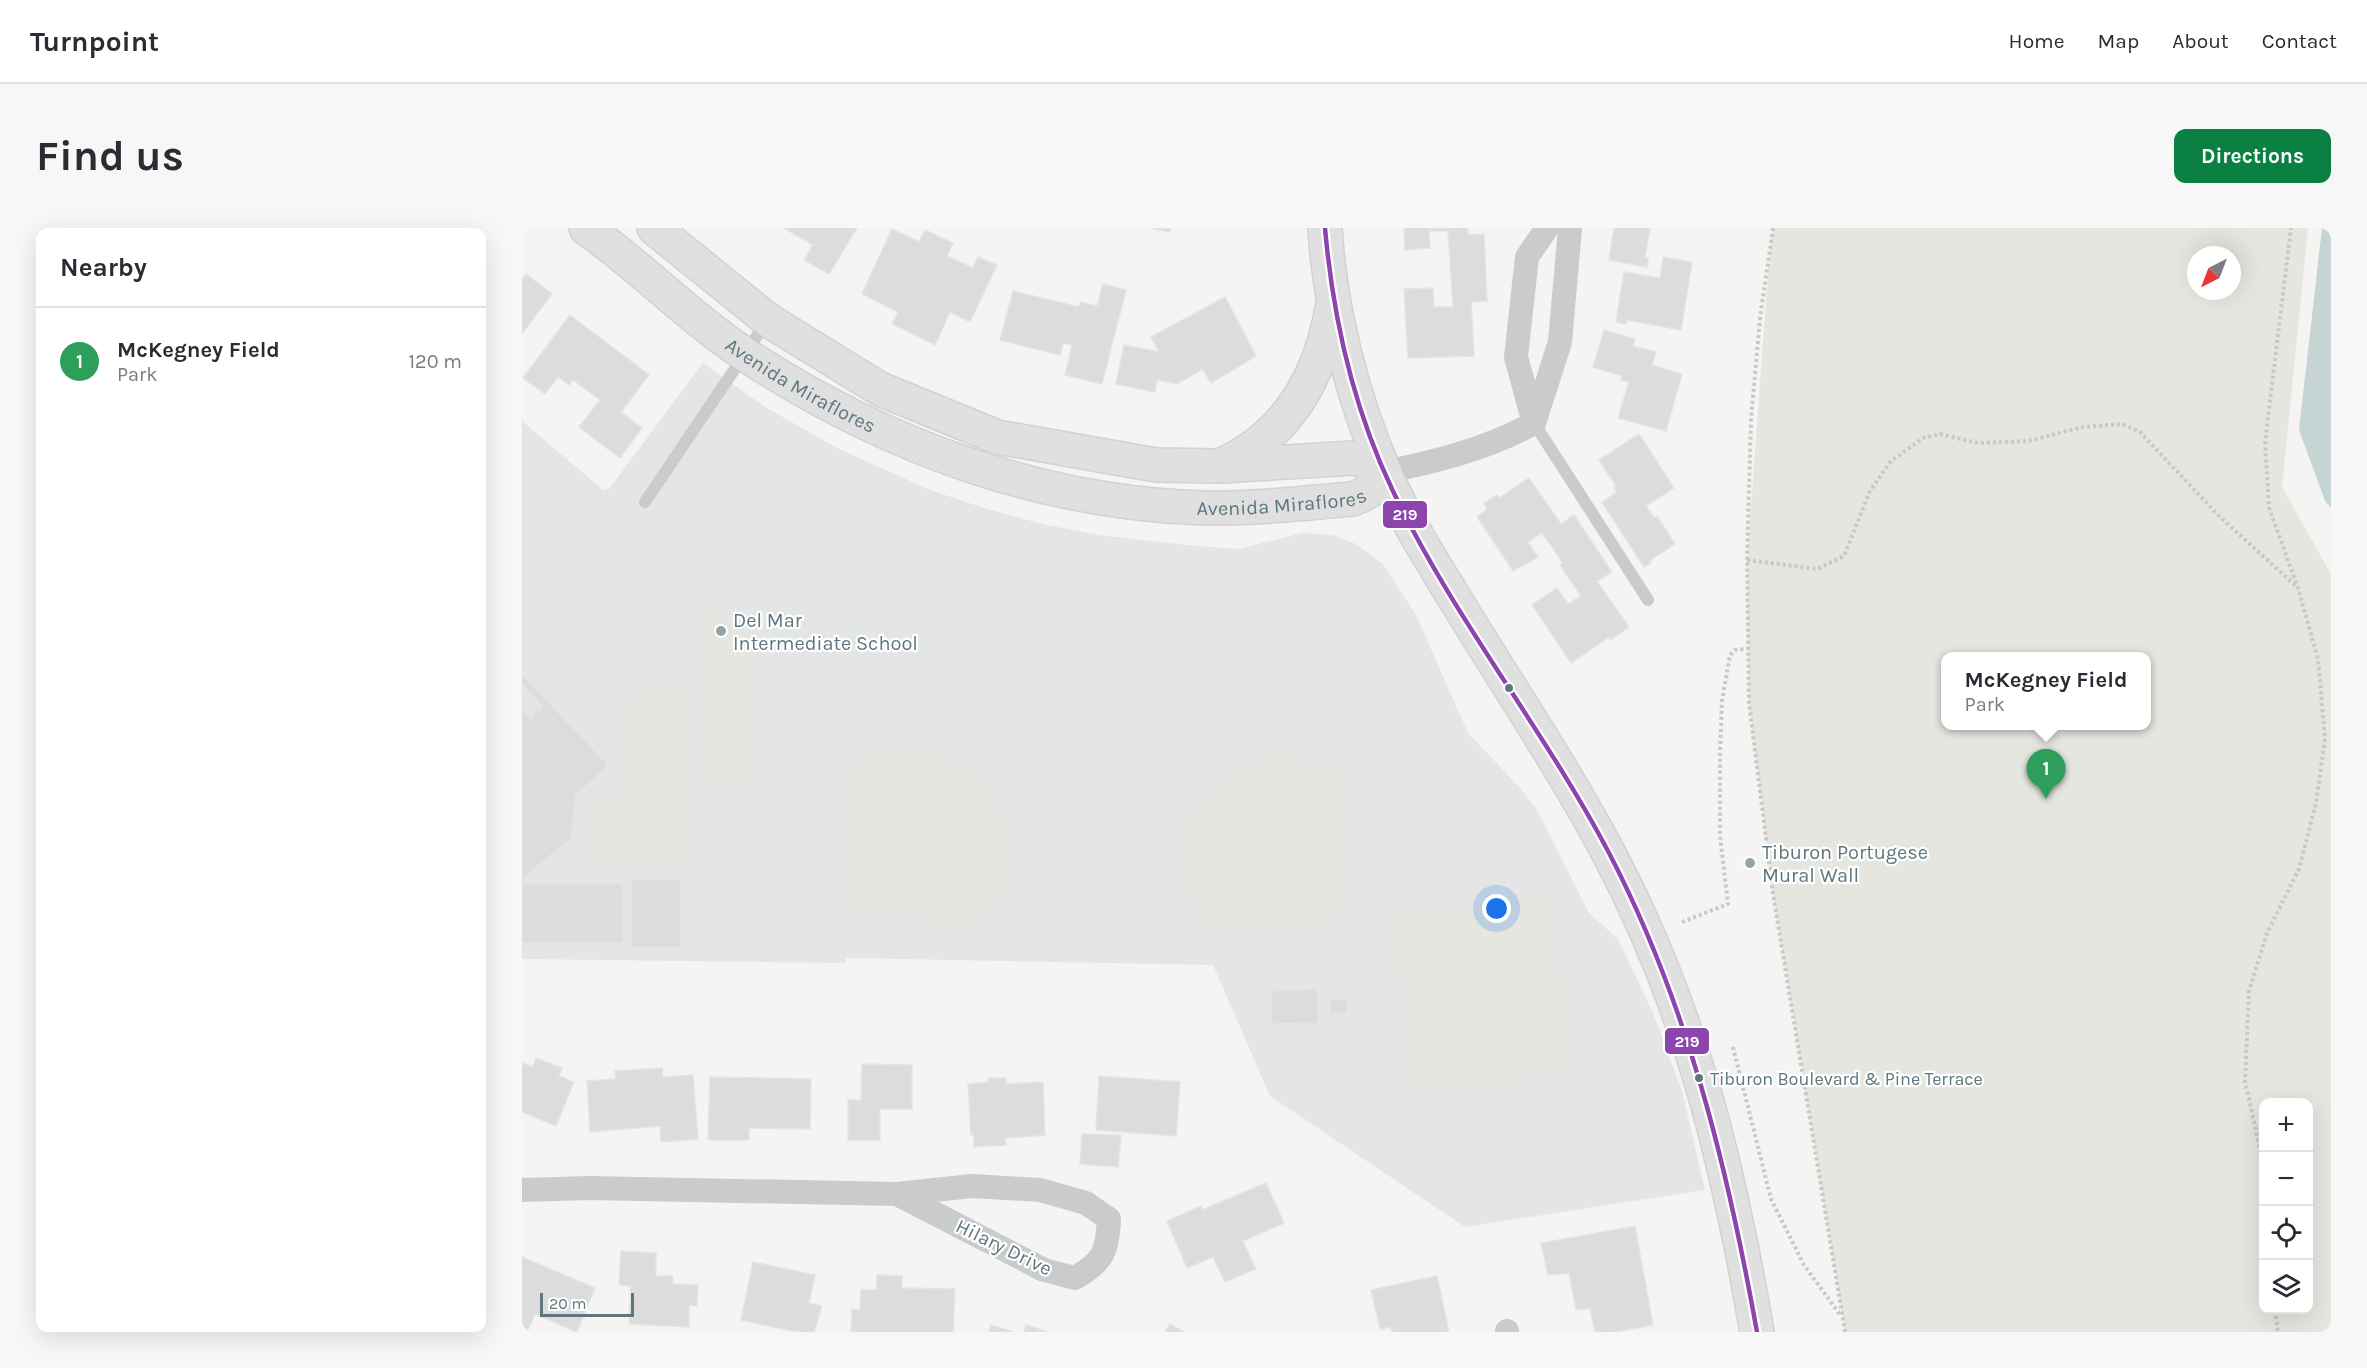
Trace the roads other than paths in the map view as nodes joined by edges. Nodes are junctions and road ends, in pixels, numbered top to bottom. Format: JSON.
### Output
{"nodes":[{"id":1,"x":654,"y":228,"type":"edge"},
{"id":2,"x":1325,"y":228,"type":"edge"},
{"id":3,"x":1547,"y":228,"type":"edge"},
{"id":4,"x":1570,"y":228,"type":"edge"},
{"id":5,"x":598,"y":231,"type":"edge"},
{"id":6,"x":1334,"y":299,"type":"junction"},
{"id":7,"x":768,"y":320,"type":"junction"},
{"id":8,"x":744,"y":354,"type":"junction"},
{"id":9,"x":1534,"y":423,"type":"junction"},
{"id":10,"x":1221,"y":466,"type":"junction"},
{"id":11,"x":1385,"y":472,"type":"junction"},
{"id":12,"x":645,"y":502,"type":"dead end"},
{"id":13,"x":1648,"y":600,"type":"dead end"},
{"id":14,"x":522,"y":1190,"type":"edge"},
{"id":15,"x":897,"y":1194,"type":"junction"},
{"id":16,"x":1757,"y":1332,"type":"edge"}],
"edges":[{"from":1,"to":7,"type":"street","name":"Avenida Miraflores"},
{"from":2,"to":6,"type":"street"},
{"from":3,"to":9,"type":"street"},
{"from":4,"to":9,"type":"street"},
{"from":5,"to":8,"type":"street","name":"Avenida Miraflores"},
{"from":6,"to":10,"type":"street"},
{"from":6,"to":11,"type":"street"},
{"from":7,"to":8,"type":"lane"},
{"from":7,"to":10,"type":"street","name":"Avenida Miraflores"},
{"from":8,"to":11,"type":"street","name":"Avenida Miraflores"},
{"from":8,"to":12,"type":"lane"},
{"from":9,"to":11,"type":"street"},
{"from":9,"to":13,"type":"lane"},
{"from":10,"to":11,"type":"street","name":"Avenida Miraflores"},
{"from":11,"to":16,"type":"street"},
{"from":14,"to":15,"type":"street","name":"Hilary Drive"},
{"from":15,"to":15,"type":"street","name":"Hilary Drive"}]}
